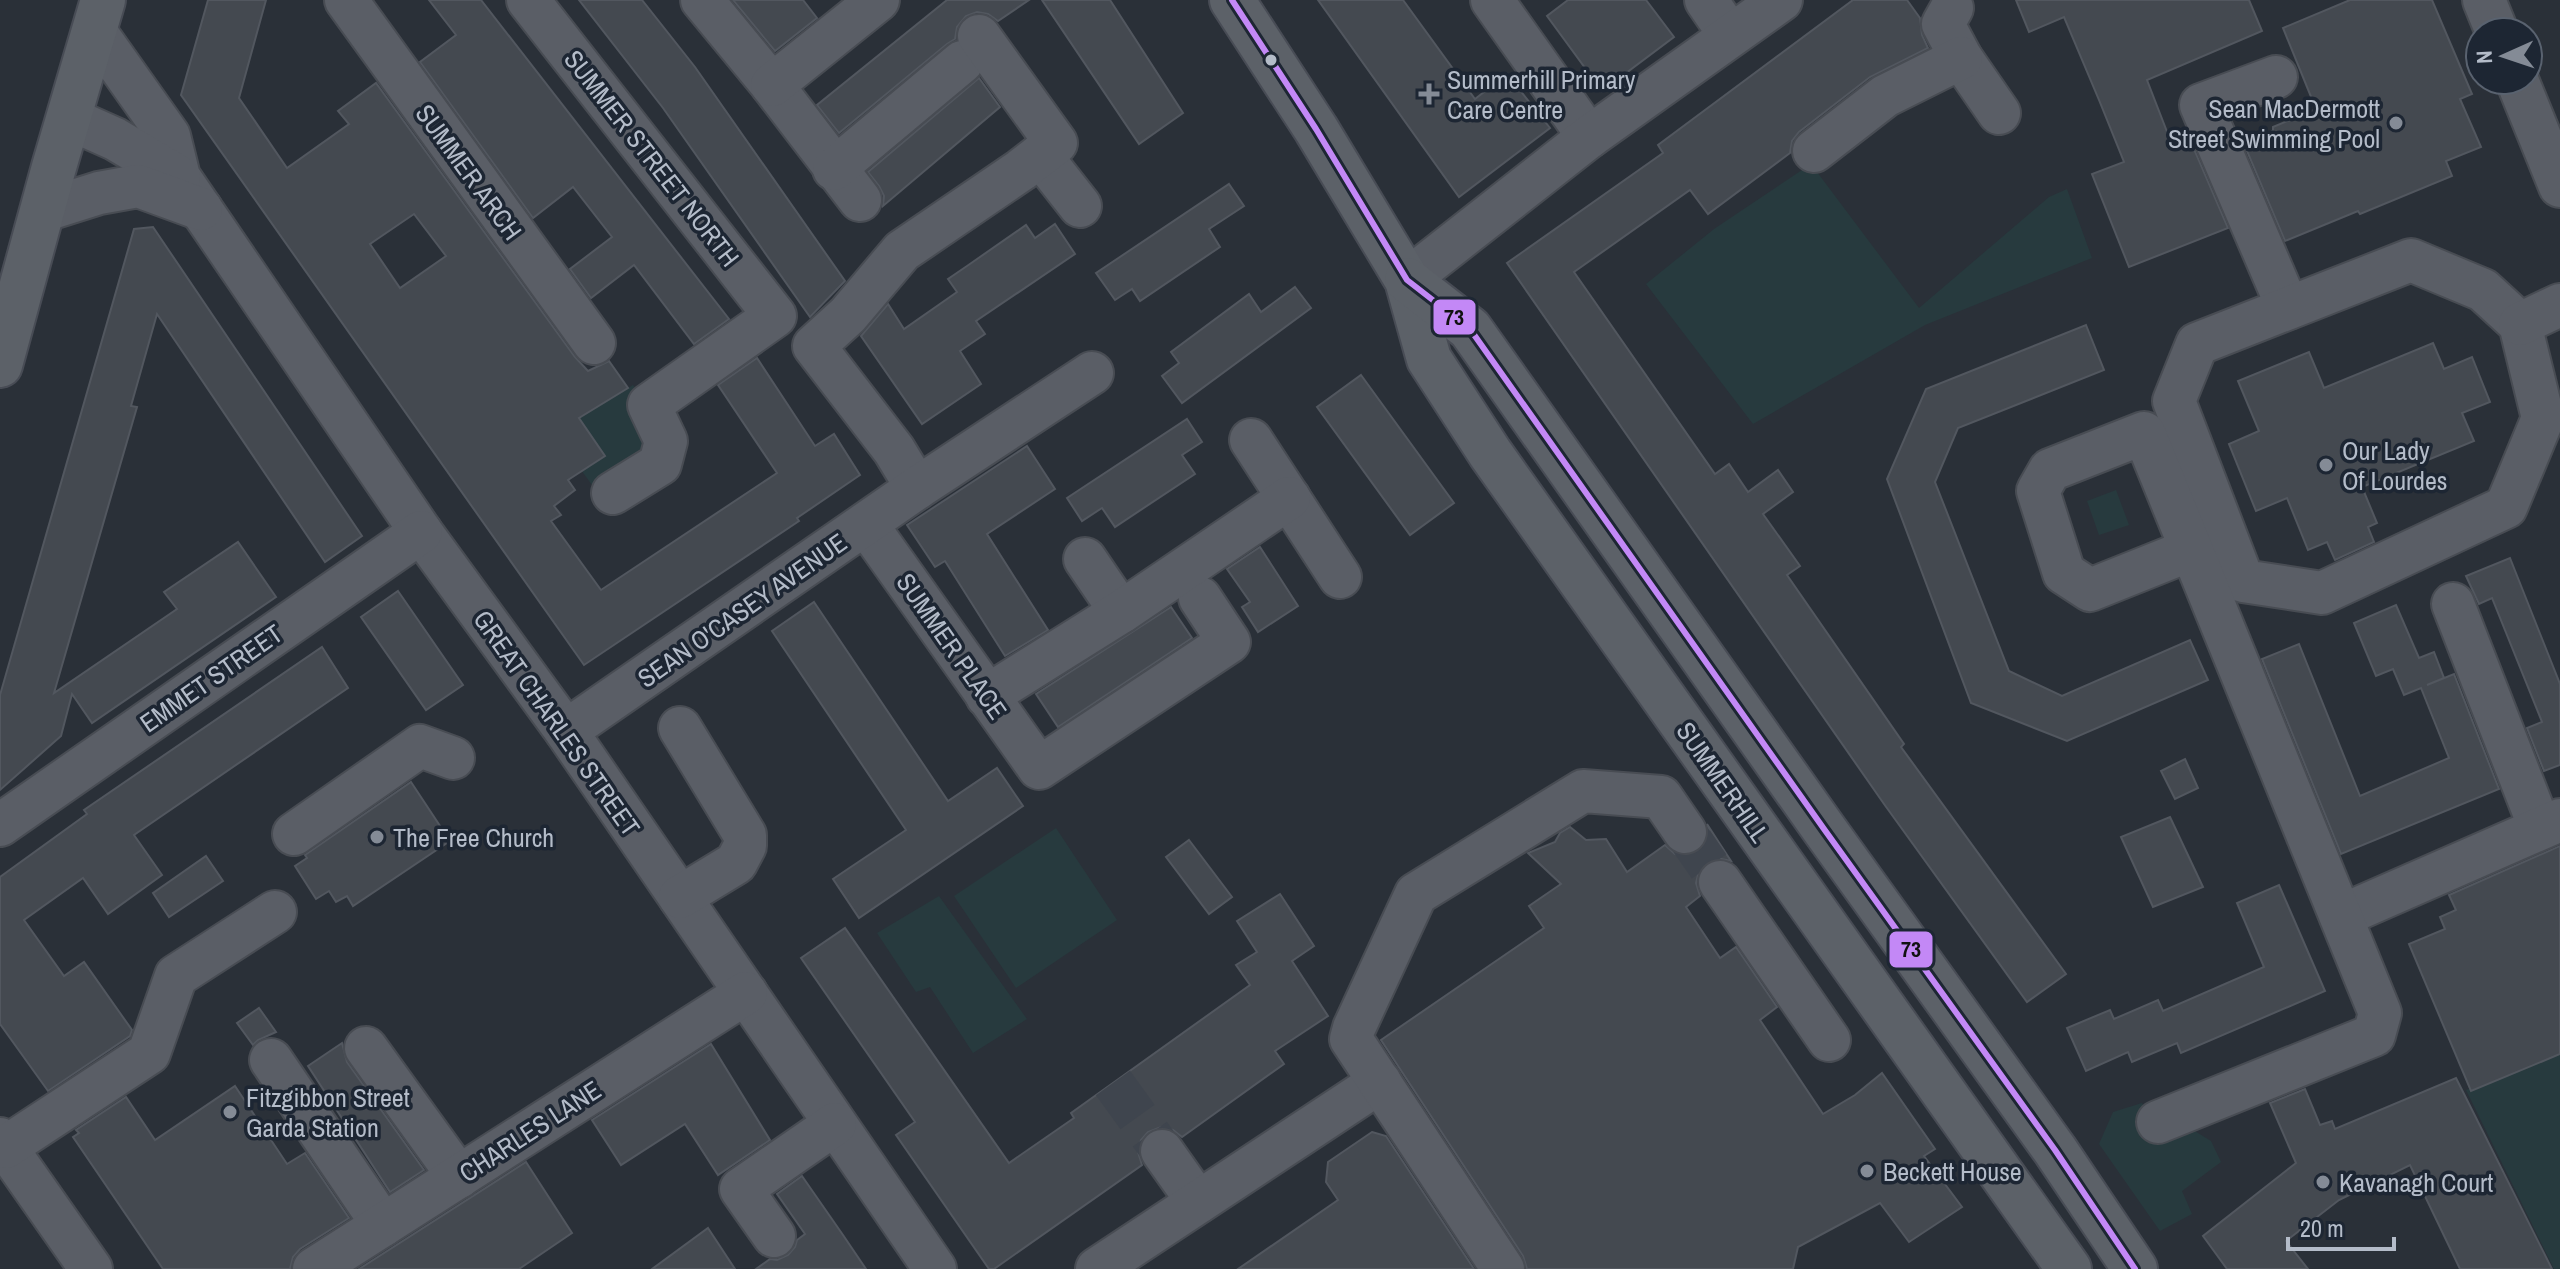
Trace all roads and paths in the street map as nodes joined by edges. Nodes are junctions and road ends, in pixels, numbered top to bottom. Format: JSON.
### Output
{"nodes":[{"id":1,"x":346,"y":0,"type":"edge"},
{"id":2,"x":528,"y":0,"type":"edge"},
{"id":3,"x":702,"y":0,"type":"edge"},
{"id":4,"x":878,"y":0,"type":"edge"},
{"id":5,"x":1232,"y":0,"type":"edge"},
{"id":6,"x":1492,"y":0,"type":"edge"},
{"id":7,"x":1706,"y":0,"type":"edge"},
{"id":8,"x":1781,"y":0,"type":"edge"},
{"id":9,"x":1949,"y":4,"type":"edge"},
{"id":10,"x":98,"y":15,"type":"edge"},
{"id":11,"x":1730,"y":35,"type":"junction"},
{"id":12,"x":1971,"y":54,"type":"junction"},
{"id":13,"x":2276,"y":77,"type":"dead end"},
{"id":14,"x":772,"y":85,"type":"junction"},
{"id":15,"x":2523,"y":96,"type":"edge"},
{"id":16,"x":1999,"y":113,"type":"dead end"},
{"id":17,"x":68,"y":118,"type":"junction"},
{"id":18,"x":1589,"y":137,"type":"junction"},
{"id":19,"x":1814,"y":151,"type":"dead end"},
{"id":20,"x":1040,"y":155,"type":"junction"},
{"id":21,"x":834,"y":169,"type":"junction"},
{"id":22,"x":2560,"y":186,"type":"edge"},
{"id":23,"x":190,"y":193,"type":"junction"},
{"id":24,"x":860,"y":200,"type":"dead end"},
{"id":25,"x":1080,"y":206,"type":"dead end"},
{"id":26,"x":42,"y":211,"type":"junction"},
{"id":27,"x":1407,"y":280,"type":"junction"},
{"id":28,"x":2560,"y":305,"type":"edge"},
{"id":29,"x":2288,"y":308,"type":"junction"},
{"id":30,"x":2520,"y":324,"type":"junction"},
{"id":31,"x":594,"y":343,"type":"dead end"},
{"id":32,"x":0,"y":365,"type":"edge"},
{"id":33,"x":1092,"y":373,"type":"dead end"},
{"id":34,"x":1254,"y":442,"type":"dead end"},
{"id":35,"x":917,"y":488,"type":"junction"},
{"id":36,"x":613,"y":493,"type":"dead end"},
{"id":37,"x":1289,"y":498,"type":"junction"},
{"id":38,"x":866,"y":524,"type":"junction"},
{"id":39,"x":421,"y":532,"type":"junction"},
{"id":40,"x":2190,"y":550,"type":"dead end"},
{"id":41,"x":1085,"y":559,"type":"dead end"},
{"id":42,"x":1340,"y":577,"type":"dead end"},
{"id":43,"x":1200,"y":598,"type":"dead end"},
{"id":44,"x":2453,"y":604,"type":"dead end"},
{"id":45,"x":1121,"y":612,"type":"junction"},
{"id":46,"x":987,"y":696,"type":"junction"},
{"id":47,"x":680,"y":728,"type":"dead end"},
{"id":48,"x":566,"y":731,"type":"junction"},
{"id":49,"x":453,"y":758,"type":"dead end"},
{"id":50,"x":2550,"y":824,"type":"edge"},
{"id":51,"x":0,"y":825,"type":"edge"},
{"id":52,"x":1685,"y":832,"type":"tunnel mouth"},
{"id":53,"x":294,"y":834,"type":"dead end"},
{"id":54,"x":1720,"y":882,"type":"tunnel mouth"},
{"id":55,"x":680,"y":897,"type":"junction"},
{"id":56,"x":275,"y":912,"type":"dead end"},
{"id":57,"x":2341,"y":916,"type":"junction"},
{"id":58,"x":746,"y":993,"type":"junction"},
{"id":59,"x":1829,"y":1040,"type":"dead end"},
{"id":60,"x":366,"y":1048,"type":"dead end"},
{"id":61,"x":271,"y":1060,"type":"dead end"},
{"id":62,"x":1380,"y":1082,"type":"junction"},
{"id":63,"x":2158,"y":1122,"type":"dead end"},
{"id":64,"x":835,"y":1124,"type":"junction"},
{"id":65,"x":3,"y":1143,"type":"edge"},
{"id":66,"x":1162,"y":1151,"type":"tunnel mouth"},
{"id":67,"x":459,"y":1177,"type":"junction"},
{"id":68,"x":1198,"y":1202,"type":"junction"},
{"id":69,"x":383,"y":1225,"type":"junction"},
{"id":70,"x":774,"y":1236,"type":"dead end"},
{"id":71,"x":91,"y":1269,"type":"edge"},
{"id":72,"x":314,"y":1269,"type":"edge"},
{"id":73,"x":935,"y":1269,"type":"edge"},
{"id":74,"x":1097,"y":1269,"type":"edge"},
{"id":75,"x":1503,"y":1269,"type":"edge"},
{"id":76,"x":2069,"y":1269,"type":"edge"},
{"id":77,"x":2135,"y":1269,"type":"edge"}],
"edges":[{"from":1,"to":31,"type":"street","name":"SUMMER ARCH"},
{"from":2,"to":36,"type":"street","name":"SUMMER STREET NORTH"},
{"from":3,"to":14,"type":"street"},
{"from":4,"to":14,"type":"street"},
{"from":5,"to":27,"type":"main road","name":"SUMMERHILL"},
{"from":6,"to":18,"type":"street"},
{"from":7,"to":11,"type":"street"},
{"from":8,"to":11,"type":"street"},
{"from":9,"to":12,"type":"street"},
{"from":10,"to":17,"type":"main road"},
{"from":10,"to":23,"type":"street","name":"GREAT CHARLES STREET"},
{"from":11,"to":18,"type":"street"},
{"from":12,"to":16,"type":"street"},
{"from":12,"to":19,"type":"street"},
{"from":13,"to":29,"type":"street"},
{"from":14,"to":21,"type":"street"},
{"from":15,"to":22,"type":"street"},
{"from":17,"to":23,"type":"street","name":"GREAT CHARLES STREET"},
{"from":17,"to":26,"type":"main road"},
{"from":18,"to":27,"type":"street"},
{"from":20,"to":21,"type":"street"},
{"from":20,"to":25,"type":"street"},
{"from":20,"to":35,"type":"street"},
{"from":21,"to":24,"type":"street"},
{"from":23,"to":26,"type":"street"},
{"from":23,"to":39,"type":"street","name":"GREAT CHARLES STREET"},
{"from":26,"to":32,"type":"main road"},
{"from":27,"to":76,"type":"main road","name":"SUMMERHILL"},
{"from":27,"to":77,"type":"main road","name":"SUMMERHILL"},
{"from":28,"to":30,"type":"street"},
{"from":29,"to":30,"type":"street"},
{"from":29,"to":30,"type":"street"},
{"from":33,"to":35,"type":"street","name":"SEAN O'CASEY AVENUE"},
{"from":34,"to":37,"type":"street"},
{"from":35,"to":38,"type":"street","name":"SEAN O'CASEY AVENUE"},
{"from":37,"to":42,"type":"street"},
{"from":37,"to":45,"type":"street"},
{"from":38,"to":46,"type":"street","name":"SUMMER PLACE"},
{"from":38,"to":48,"type":"street","name":"SEAN O'CASEY AVENUE"},
{"from":39,"to":48,"type":"street","name":"GREAT CHARLES STREET"},
{"from":39,"to":51,"type":"street","name":"EMMET STREET"},
{"from":40,"to":57,"type":"street"},
{"from":41,"to":45,"type":"street"},
{"from":43,"to":46,"type":"street","name":"SUMMER PLACE"},
{"from":44,"to":50,"type":"street"},
{"from":45,"to":46,"type":"street"},
{"from":47,"to":55,"type":"street"},
{"from":48,"to":55,"type":"street","name":"GREAT CHARLES STREET"},
{"from":49,"to":53,"type":"street"},
{"from":50,"to":57,"type":"street"},
{"from":52,"to":62,"type":"street"},
{"from":54,"to":59,"type":"street"},
{"from":55,"to":58,"type":"street","name":"GREAT CHARLES STREET"},
{"from":56,"to":65,"type":"street"},
{"from":57,"to":63,"type":"street"},
{"from":58,"to":64,"type":"street","name":"GREAT CHARLES STREET"},
{"from":58,"to":67,"type":"street","name":"CHARLES LANE"},
{"from":60,"to":67,"type":"street"},
{"from":61,"to":69,"type":"street"},
{"from":62,"to":68,"type":"street"},
{"from":62,"to":75,"type":"street"},
{"from":64,"to":70,"type":"street"},
{"from":64,"to":73,"type":"street","name":"GREAT CHARLES STREET"},
{"from":65,"to":71,"type":"street"},
{"from":66,"to":68,"type":"street"},
{"from":67,"to":69,"type":"street","name":"CHARLES LANE"},
{"from":68,"to":74,"type":"street"},
{"from":69,"to":72,"type":"street","name":"CHARLES LANE"}]}
